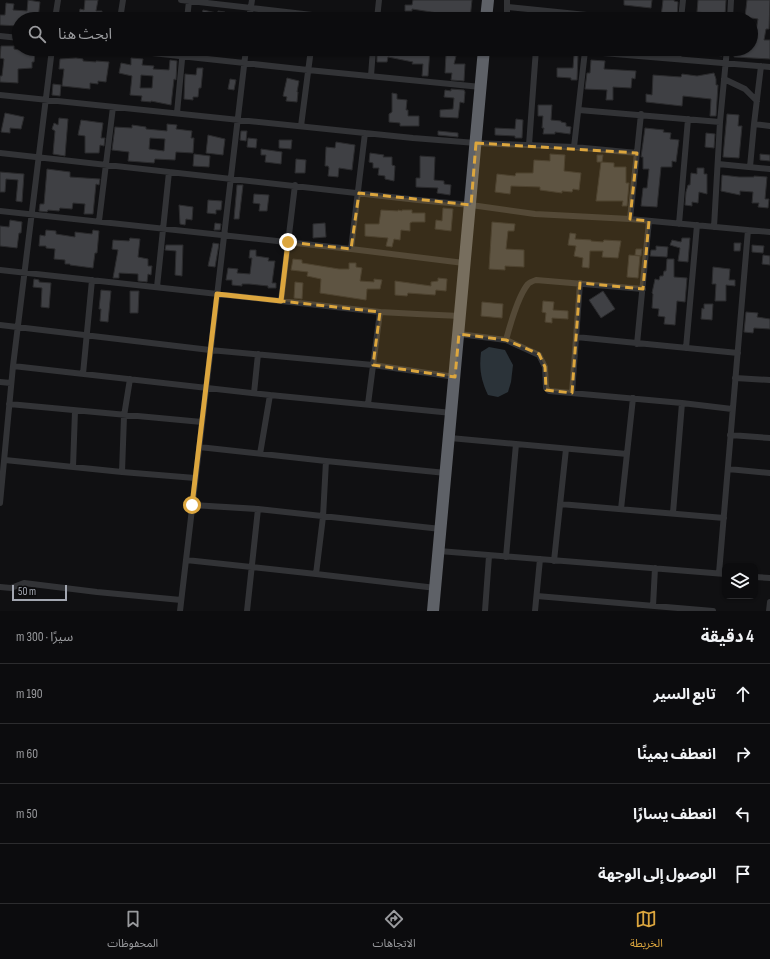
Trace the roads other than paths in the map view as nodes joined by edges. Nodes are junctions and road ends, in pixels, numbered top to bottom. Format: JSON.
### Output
{"nodes":[{"id":1,"x":58,"y":0,"type":"edge"},
{"id":2,"x":123,"y":0,"type":"edge"},
{"id":3,"x":180,"y":0,"type":"edge"},
{"id":4,"x":252,"y":0,"type":"edge"},
{"id":5,"x":379,"y":0,"type":"edge"},
{"id":6,"x":488,"y":0,"type":"edge"},
{"id":7,"x":508,"y":0,"type":"edge"},
{"id":8,"x":683,"y":0,"type":"edge"},
{"id":9,"x":732,"y":0,"type":"edge"},
{"id":10,"x":189,"y":1,"type":"junction"},
{"id":11,"x":251,"y":7,"type":"junction"},
{"id":12,"x":508,"y":7,"type":"junction"},
{"id":13,"x":56,"y":12,"type":"edge"},
{"id":14,"x":121,"y":12,"type":"edge"},
{"id":15,"x":188,"y":12,"type":"edge"},
{"id":16,"x":250,"y":12,"type":"edge"},
{"id":17,"x":283,"y":12,"type":"edge"},
{"id":18,"x":378,"y":12,"type":"edge"},
{"id":19,"x":487,"y":12,"type":"edge"},
{"id":20,"x":508,"y":12,"type":"edge"},
{"id":21,"x":557,"y":12,"type":"edge"},
{"id":22,"x":682,"y":12,"type":"edge"},
{"id":23,"x":731,"y":12,"type":"edge"},
{"id":24,"x":0,"y":36,"type":"edge"},
{"id":25,"x":12,"y":37,"type":"edge"},
{"id":26,"x":51,"y":56,"type":"edge"},
{"id":27,"x":182,"y":56,"type":"joint"},
{"id":28,"x":245,"y":56,"type":"edge"},
{"id":29,"x":310,"y":56,"type":"edge"},
{"id":30,"x":372,"y":56,"type":"edge"},
{"id":31,"x":483,"y":56,"type":"edge"},
{"id":32,"x":535,"y":56,"type":"edge"},
{"id":33,"x":584,"y":56,"type":"edge"},
{"id":34,"x":643,"y":56,"type":"edge"},
{"id":35,"x":678,"y":56,"type":"edge"},
{"id":36,"x":726,"y":56,"type":"edge"},
{"id":37,"x":678,"y":59,"type":"junction"},
{"id":38,"x":244,"y":63,"type":"junction"},
{"id":39,"x":725,"y":64,"type":"junction"},
{"id":40,"x":761,"y":66,"type":"junction"},
{"id":41,"x":770,"y":67,"type":"edge"},
{"id":42,"x":308,"y":70,"type":"junction"},
{"id":43,"x":371,"y":76,"type":"junction"},
{"id":44,"x":724,"y":79,"type":"junction"},
{"id":45,"x":481,"y":87,"type":"junction"},
{"id":46,"x":0,"y":95,"type":"edge"},
{"id":47,"x":46,"y":100,"type":"junction"},
{"id":48,"x":757,"y":101,"type":"junction"},
{"id":49,"x":113,"y":107,"type":"junction"},
{"id":50,"x":579,"y":110,"type":"junction"},
{"id":51,"x":177,"y":113,"type":"junction"},
{"id":52,"x":641,"y":114,"type":"junction"},
{"id":53,"x":688,"y":119,"type":"junction"},
{"id":54,"x":238,"y":120,"type":"junction"},
{"id":55,"x":720,"y":122,"type":"junction"},
{"id":56,"x":754,"y":124,"type":"junction"},
{"id":57,"x":301,"y":126,"type":"junction"},
{"id":58,"x":770,"y":126,"type":"edge"},
{"id":59,"x":365,"y":133,"type":"junction"},
{"id":60,"x":476,"y":143,"type":"junction"},
{"id":61,"x":529,"y":145,"type":"junction"},
{"id":62,"x":574,"y":147,"type":"junction"},
{"id":63,"x":0,"y":153,"type":"edge"},
{"id":64,"x":637,"y":153,"type":"junction"},
{"id":65,"x":39,"y":158,"type":"junction"},
{"id":66,"x":718,"y":164,"type":"junction"},
{"id":67,"x":106,"y":165,"type":"junction"},
{"id":68,"x":750,"y":167,"type":"junction"},
{"id":69,"x":770,"y":169,"type":"edge"},
{"id":70,"x":169,"y":172,"type":"junction"},
{"id":71,"x":231,"y":178,"type":"junction"},
{"id":72,"x":295,"y":186,"type":"junction"},
{"id":73,"x":359,"y":192,"type":"junction"},
{"id":74,"x":470,"y":205,"type":"junction"},
{"id":75,"x":0,"y":211,"type":"edge"},
{"id":76,"x":32,"y":214,"type":"junction"},
{"id":77,"x":630,"y":220,"type":"junction"},
{"id":78,"x":98,"y":221,"type":"junction"},
{"id":79,"x":649,"y":221,"type":"junction"},
{"id":80,"x":679,"y":224,"type":"junction"},
{"id":81,"x":697,"y":225,"type":"junction"},
{"id":82,"x":714,"y":227,"type":"junction"},
{"id":83,"x":163,"y":228,"type":"junction"},
{"id":84,"x":748,"y":230,"type":"junction"},
{"id":85,"x":770,"y":232,"type":"edge"},
{"id":86,"x":224,"y":235,"type":"junction"},
{"id":87,"x":288,"y":242,"type":"junction"},
{"id":88,"x":351,"y":249,"type":"junction"},
{"id":89,"x":464,"y":263,"type":"junction"},
{"id":90,"x":0,"y":270,"type":"edge"},
{"id":91,"x":24,"y":273,"type":"junction"},
{"id":92,"x":92,"y":280,"type":"junction"},
{"id":93,"x":580,"y":283,"type":"junction"},
{"id":94,"x":157,"y":288,"type":"junction"},
{"id":95,"x":643,"y":289,"type":"junction"},
{"id":96,"x":217,"y":294,"type":"junction"},
{"id":97,"x":281,"y":301,"type":"junction"},
{"id":98,"x":380,"y":312,"type":"junction"},
{"id":99,"x":460,"y":316,"type":"junction"},
{"id":100,"x":0,"y":325,"type":"edge"},
{"id":101,"x":18,"y":328,"type":"junction"},
{"id":102,"x":459,"y":334,"type":"junction"},
{"id":103,"x":87,"y":336,"type":"junction"},
{"id":104,"x":576,"y":337,"type":"junction"},
{"id":105,"x":506,"y":340,"type":"junction"},
{"id":106,"x":637,"y":344,"type":"junction"},
{"id":107,"x":686,"y":348,"type":"junction"},
{"id":108,"x":210,"y":350,"type":"junction"},
{"id":109,"x":738,"y":353,"type":"junction"},
{"id":110,"x":258,"y":354,"type":"junction"},
{"id":111,"x":13,"y":366,"type":"junction"},
{"id":112,"x":373,"y":366,"type":"junction"},
{"id":113,"x":83,"y":374,"type":"junction"},
{"id":114,"x":455,"y":377,"type":"junction"},
{"id":115,"x":735,"y":378,"type":"junction"},
{"id":116,"x":130,"y":379,"type":"junction"},
{"id":117,"x":770,"y":379,"type":"edge"},
{"id":118,"x":0,"y":382,"type":"edge"},
{"id":119,"x":11,"y":383,"type":"junction"},
{"id":120,"x":206,"y":387,"type":"junction"},
{"id":121,"x":254,"y":393,"type":"junction"},
{"id":122,"x":572,"y":393,"type":"junction"},
{"id":123,"x":270,"y":395,"type":"junction"},
{"id":124,"x":633,"y":398,"type":"junction"},
{"id":125,"x":682,"y":403,"type":"junction"},
{"id":126,"x":9,"y":404,"type":"junction"},
{"id":127,"x":368,"y":404,"type":"junction"},
{"id":128,"x":732,"y":409,"type":"junction"},
{"id":129,"x":74,"y":411,"type":"junction"},
{"id":130,"x":452,"y":413,"type":"junction"},
{"id":131,"x":124,"y":416,"type":"junction"},
{"id":132,"x":202,"y":422,"type":"junction"},
{"id":133,"x":730,"y":435,"type":"junction"},
{"id":134,"x":3,"y":438,"type":"edge"},
{"id":135,"x":450,"y":438,"type":"junction"},
{"id":136,"x":770,"y":438,"type":"edge"},
{"id":137,"x":516,"y":444,"type":"junction"},
{"id":138,"x":199,"y":447,"type":"junction"},
{"id":139,"x":566,"y":449,"type":"junction"},
{"id":140,"x":260,"y":454,"type":"junction"},
{"id":141,"x":628,"y":454,"type":"junction"},
{"id":142,"x":5,"y":460,"type":"junction"},
{"id":143,"x":326,"y":461,"type":"junction"},
{"id":144,"x":72,"y":467,"type":"junction"},
{"id":145,"x":728,"y":470,"type":"junction"},
{"id":146,"x":122,"y":472,"type":"junction"},
{"id":147,"x":447,"y":473,"type":"junction"},
{"id":148,"x":770,"y":473,"type":"edge"},
{"id":149,"x":195,"y":478,"type":"junction"},
{"id":150,"x":0,"y":492,"type":"edge"},
{"id":151,"x":0,"y":503,"type":"edge"},
{"id":152,"x":560,"y":504,"type":"junction"},
{"id":153,"x":192,"y":505,"type":"junction"},
{"id":154,"x":622,"y":509,"type":"junction"},
{"id":155,"x":258,"y":510,"type":"junction"},
{"id":156,"x":673,"y":513,"type":"junction"},
{"id":157,"x":323,"y":517,"type":"junction"},
{"id":158,"x":724,"y":518,"type":"junction"},
{"id":159,"x":441,"y":529,"type":"junction"},
{"id":160,"x":439,"y":552,"type":"junction"},
{"id":161,"x":490,"y":556,"type":"junction"},
{"id":162,"x":506,"y":557,"type":"junction"},
{"id":163,"x":540,"y":559,"type":"junction"},
{"id":164,"x":186,"y":560,"type":"junction"},
{"id":165,"x":554,"y":560,"type":"junction"},
{"id":166,"x":722,"y":563,"type":"edge"},
{"id":167,"x":251,"y":567,"type":"junction"},
{"id":168,"x":655,"y":568,"type":"junction"},
{"id":169,"x":316,"y":574,"type":"junction"},
{"id":170,"x":722,"y":574,"type":"edge"},
{"id":171,"x":758,"y":577,"type":"edge"},
{"id":172,"x":770,"y":578,"type":"edge"},
{"id":173,"x":0,"y":587,"type":"edge"},
{"id":174,"x":436,"y":588,"type":"junction"},
{"id":175,"x":536,"y":596,"type":"junction"},
{"id":176,"x":181,"y":600,"type":"junction"},
{"id":177,"x":770,"y":602,"type":"edge"},
{"id":178,"x":653,"y":606,"type":"junction"},
{"id":179,"x":685,"y":610,"type":"edge"},
{"id":180,"x":180,"y":611,"type":"edge"},
{"id":181,"x":246,"y":611,"type":"edge"},
{"id":182,"x":433,"y":611,"type":"edge"},
{"id":183,"x":485,"y":611,"type":"edge"},
{"id":184,"x":535,"y":611,"type":"edge"},
{"id":185,"x":714,"y":611,"type":"edge"},
{"id":186,"x":769,"y":611,"type":"edge"}],
"edges":[{"from":1,"to":13,"type":"street"},
{"from":2,"to":14,"type":"street"},
{"from":3,"to":10,"type":"street"},
{"from":4,"to":11,"type":"street"},
{"from":5,"to":18,"type":"street"},
{"from":6,"to":19,"type":"highway"},
{"from":7,"to":12,"type":"street"},
{"from":8,"to":22,"type":"street"},
{"from":9,"to":23,"type":"street"},
{"from":10,"to":11,"type":"street"},
{"from":10,"to":15,"type":"street"},
{"from":11,"to":16,"type":"street"},
{"from":11,"to":17,"type":"street"},
{"from":12,"to":20,"type":"street"},
{"from":12,"to":21,"type":"street"},
{"from":24,"to":25,"type":"street"},
{"from":26,"to":47,"type":"street"},
{"from":27,"to":38,"type":"street"},
{"from":27,"to":51,"type":"street"},
{"from":28,"to":38,"type":"street"},
{"from":29,"to":42,"type":"street"},
{"from":30,"to":43,"type":"street"},
{"from":31,"to":45,"type":"highway"},
{"from":32,"to":61,"type":"street"},
{"from":33,"to":50,"type":"street"},
{"from":34,"to":37,"type":"street"},
{"from":35,"to":37,"type":"street"},
{"from":36,"to":39,"type":"street"},
{"from":37,"to":39,"type":"street"},
{"from":38,"to":42,"type":"street"},
{"from":38,"to":54,"type":"street"},
{"from":39,"to":40,"type":"street"},
{"from":39,"to":44,"type":"street"},
{"from":40,"to":41,"type":"street"},
{"from":40,"to":48,"type":"street"},
{"from":42,"to":43,"type":"street"},
{"from":42,"to":57,"type":"street"},
{"from":43,"to":45,"type":"street"},
{"from":44,"to":48,"type":"street"},
{"from":44,"to":55,"type":"street"},
{"from":45,"to":60,"type":"highway"},
{"from":46,"to":47,"type":"street"},
{"from":47,"to":49,"type":"street"},
{"from":47,"to":65,"type":"street"},
{"from":48,"to":56,"type":"street"},
{"from":49,"to":51,"type":"street"},
{"from":49,"to":67,"type":"street"},
{"from":50,"to":52,"type":"street"},
{"from":50,"to":62,"type":"street"},
{"from":51,"to":54,"type":"street"},
{"from":52,"to":53,"type":"street"},
{"from":52,"to":64,"type":"street"},
{"from":53,"to":55,"type":"street"},
{"from":53,"to":80,"type":"street"},
{"from":54,"to":57,"type":"street"},
{"from":54,"to":71,"type":"street"},
{"from":55,"to":66,"type":"street"},
{"from":56,"to":58,"type":"street"},
{"from":56,"to":68,"type":"street"},
{"from":57,"to":59,"type":"street"},
{"from":59,"to":60,"type":"street"},
{"from":59,"to":73,"type":"street"},
{"from":60,"to":61,"type":"street"},
{"from":60,"to":74,"type":"highway"},
{"from":61,"to":62,"type":"street"},
{"from":62,"to":64,"type":"street"},
{"from":63,"to":65,"type":"street"},
{"from":64,"to":77,"type":"street"},
{"from":65,"to":67,"type":"street"},
{"from":65,"to":76,"type":"street"},
{"from":66,"to":68,"type":"street"},
{"from":66,"to":82,"type":"street"},
{"from":67,"to":70,"type":"street"},
{"from":67,"to":78,"type":"street"},
{"from":68,"to":69,"type":"street"},
{"from":70,"to":71,"type":"street"},
{"from":70,"to":83,"type":"street"},
{"from":71,"to":72,"type":"street"},
{"from":71,"to":86,"type":"street"},
{"from":72,"to":73,"type":"street"},
{"from":72,"to":87,"type":"street"},
{"from":73,"to":74,"type":"street"},
{"from":73,"to":88,"type":"street"},
{"from":74,"to":77,"type":"street"},
{"from":74,"to":89,"type":"highway"},
{"from":75,"to":76,"type":"street"},
{"from":76,"to":78,"type":"street"},
{"from":76,"to":91,"type":"street"},
{"from":77,"to":79,"type":"street"},
{"from":78,"to":83,"type":"street"},
{"from":79,"to":80,"type":"street"},
{"from":79,"to":95,"type":"street"},
{"from":80,"to":81,"type":"street"},
{"from":81,"to":82,"type":"street"},
{"from":81,"to":107,"type":"street"},
{"from":82,"to":84,"type":"street"},
{"from":83,"to":86,"type":"street"},
{"from":83,"to":94,"type":"street"},
{"from":84,"to":85,"type":"street"},
{"from":84,"to":109,"type":"street"},
{"from":86,"to":87,"type":"street"},
{"from":86,"to":96,"type":"street"},
{"from":87,"to":88,"type":"street"},
{"from":87,"to":97,"type":"street"},
{"from":88,"to":89,"type":"street"},
{"from":89,"to":99,"type":"highway"},
{"from":90,"to":91,"type":"street"},
{"from":91,"to":92,"type":"street"},
{"from":91,"to":101,"type":"street"},
{"from":92,"to":94,"type":"street"},
{"from":92,"to":103,"type":"street"},
{"from":93,"to":95,"type":"street"},
{"from":93,"to":104,"type":"street"},
{"from":93,"to":105,"type":"street"},
{"from":94,"to":96,"type":"street"},
{"from":95,"to":106,"type":"street"},
{"from":96,"to":97,"type":"street"},
{"from":96,"to":108,"type":"street"},
{"from":97,"to":98,"type":"street"},
{"from":98,"to":99,"type":"street"},
{"from":98,"to":112,"type":"street"},
{"from":99,"to":102,"type":"highway"},
{"from":100,"to":101,"type":"street"},
{"from":101,"to":103,"type":"street"},
{"from":101,"to":111,"type":"street"},
{"from":102,"to":105,"type":"street"},
{"from":102,"to":114,"type":"highway"},
{"from":103,"to":108,"type":"street"},
{"from":103,"to":113,"type":"street"},
{"from":104,"to":106,"type":"street"},
{"from":104,"to":122,"type":"street"},
{"from":105,"to":122,"type":"street"},
{"from":106,"to":107,"type":"street"},
{"from":107,"to":109,"type":"street"},
{"from":108,"to":110,"type":"street"},
{"from":108,"to":120,"type":"street"},
{"from":109,"to":115,"type":"street"},
{"from":110,"to":112,"type":"street"},
{"from":110,"to":121,"type":"street"},
{"from":111,"to":113,"type":"street"},
{"from":111,"to":119,"type":"street"},
{"from":112,"to":114,"type":"street"},
{"from":112,"to":127,"type":"street"},
{"from":113,"to":116,"type":"street"},
{"from":114,"to":130,"type":"highway"},
{"from":115,"to":117,"type":"street"},
{"from":115,"to":128,"type":"street"},
{"from":116,"to":120,"type":"street"},
{"from":116,"to":131,"type":"street"},
{"from":118,"to":119,"type":"street"},
{"from":119,"to":126,"type":"street"},
{"from":120,"to":121,"type":"street"},
{"from":120,"to":132,"type":"street"},
{"from":121,"to":123,"type":"street"},
{"from":122,"to":124,"type":"street"},
{"from":123,"to":127,"type":"street"},
{"from":123,"to":140,"type":"street"},
{"from":124,"to":125,"type":"street"},
{"from":124,"to":141,"type":"street"},
{"from":125,"to":128,"type":"street"},
{"from":125,"to":156,"type":"street"},
{"from":126,"to":129,"type":"street"},
{"from":126,"to":134,"type":"street"},
{"from":127,"to":130,"type":"street"},
{"from":128,"to":133,"type":"street"},
{"from":129,"to":131,"type":"street"},
{"from":129,"to":144,"type":"street"},
{"from":130,"to":135,"type":"highway"},
{"from":131,"to":132,"type":"street"},
{"from":131,"to":146,"type":"street"},
{"from":132,"to":138,"type":"street"},
{"from":133,"to":136,"type":"street"},
{"from":133,"to":145,"type":"street"},
{"from":134,"to":142,"type":"street"},
{"from":135,"to":137,"type":"street"},
{"from":135,"to":147,"type":"highway"},
{"from":137,"to":139,"type":"street"},
{"from":137,"to":162,"type":"street"},
{"from":138,"to":140,"type":"street"},
{"from":138,"to":149,"type":"street"},
{"from":139,"to":141,"type":"street"},
{"from":139,"to":152,"type":"street"},
{"from":140,"to":143,"type":"street"},
{"from":141,"to":154,"type":"street"},
{"from":142,"to":144,"type":"street"},
{"from":142,"to":150,"type":"street"},
{"from":143,"to":147,"type":"street"},
{"from":143,"to":157,"type":"street"},
{"from":144,"to":146,"type":"street"},
{"from":145,"to":148,"type":"street"},
{"from":145,"to":158,"type":"street"},
{"from":146,"to":149,"type":"street"},
{"from":147,"to":159,"type":"highway"},
{"from":149,"to":153,"type":"street"},
{"from":150,"to":151,"type":"street"},
{"from":152,"to":154,"type":"street"},
{"from":152,"to":165,"type":"street"},
{"from":153,"to":155,"type":"street"},
{"from":153,"to":164,"type":"street"},
{"from":154,"to":156,"type":"street"},
{"from":155,"to":157,"type":"street"},
{"from":155,"to":167,"type":"street"},
{"from":156,"to":158,"type":"street"},
{"from":157,"to":159,"type":"street"},
{"from":157,"to":169,"type":"street"},
{"from":158,"to":166,"type":"street"},
{"from":159,"to":160,"type":"highway"},
{"from":160,"to":161,"type":"street"},
{"from":160,"to":174,"type":"highway"},
{"from":161,"to":162,"type":"street"},
{"from":161,"to":183,"type":"street"},
{"from":162,"to":163,"type":"street"},
{"from":163,"to":165,"type":"street"},
{"from":163,"to":175,"type":"street"},
{"from":164,"to":167,"type":"street"},
{"from":164,"to":176,"type":"street"},
{"from":165,"to":168,"type":"street"},
{"from":167,"to":169,"type":"street"},
{"from":167,"to":181,"type":"street"},
{"from":168,"to":170,"type":"street"},
{"from":168,"to":178,"type":"street"},
{"from":169,"to":174,"type":"street"},
{"from":171,"to":172,"type":"street"},
{"from":173,"to":176,"type":"street"},
{"from":174,"to":182,"type":"highway"},
{"from":175,"to":178,"type":"street"},
{"from":175,"to":184,"type":"street"},
{"from":176,"to":180,"type":"street"},
{"from":177,"to":186,"type":"street"},
{"from":178,"to":179,"type":"street"},
{"from":179,"to":185,"type":"street"}]}
